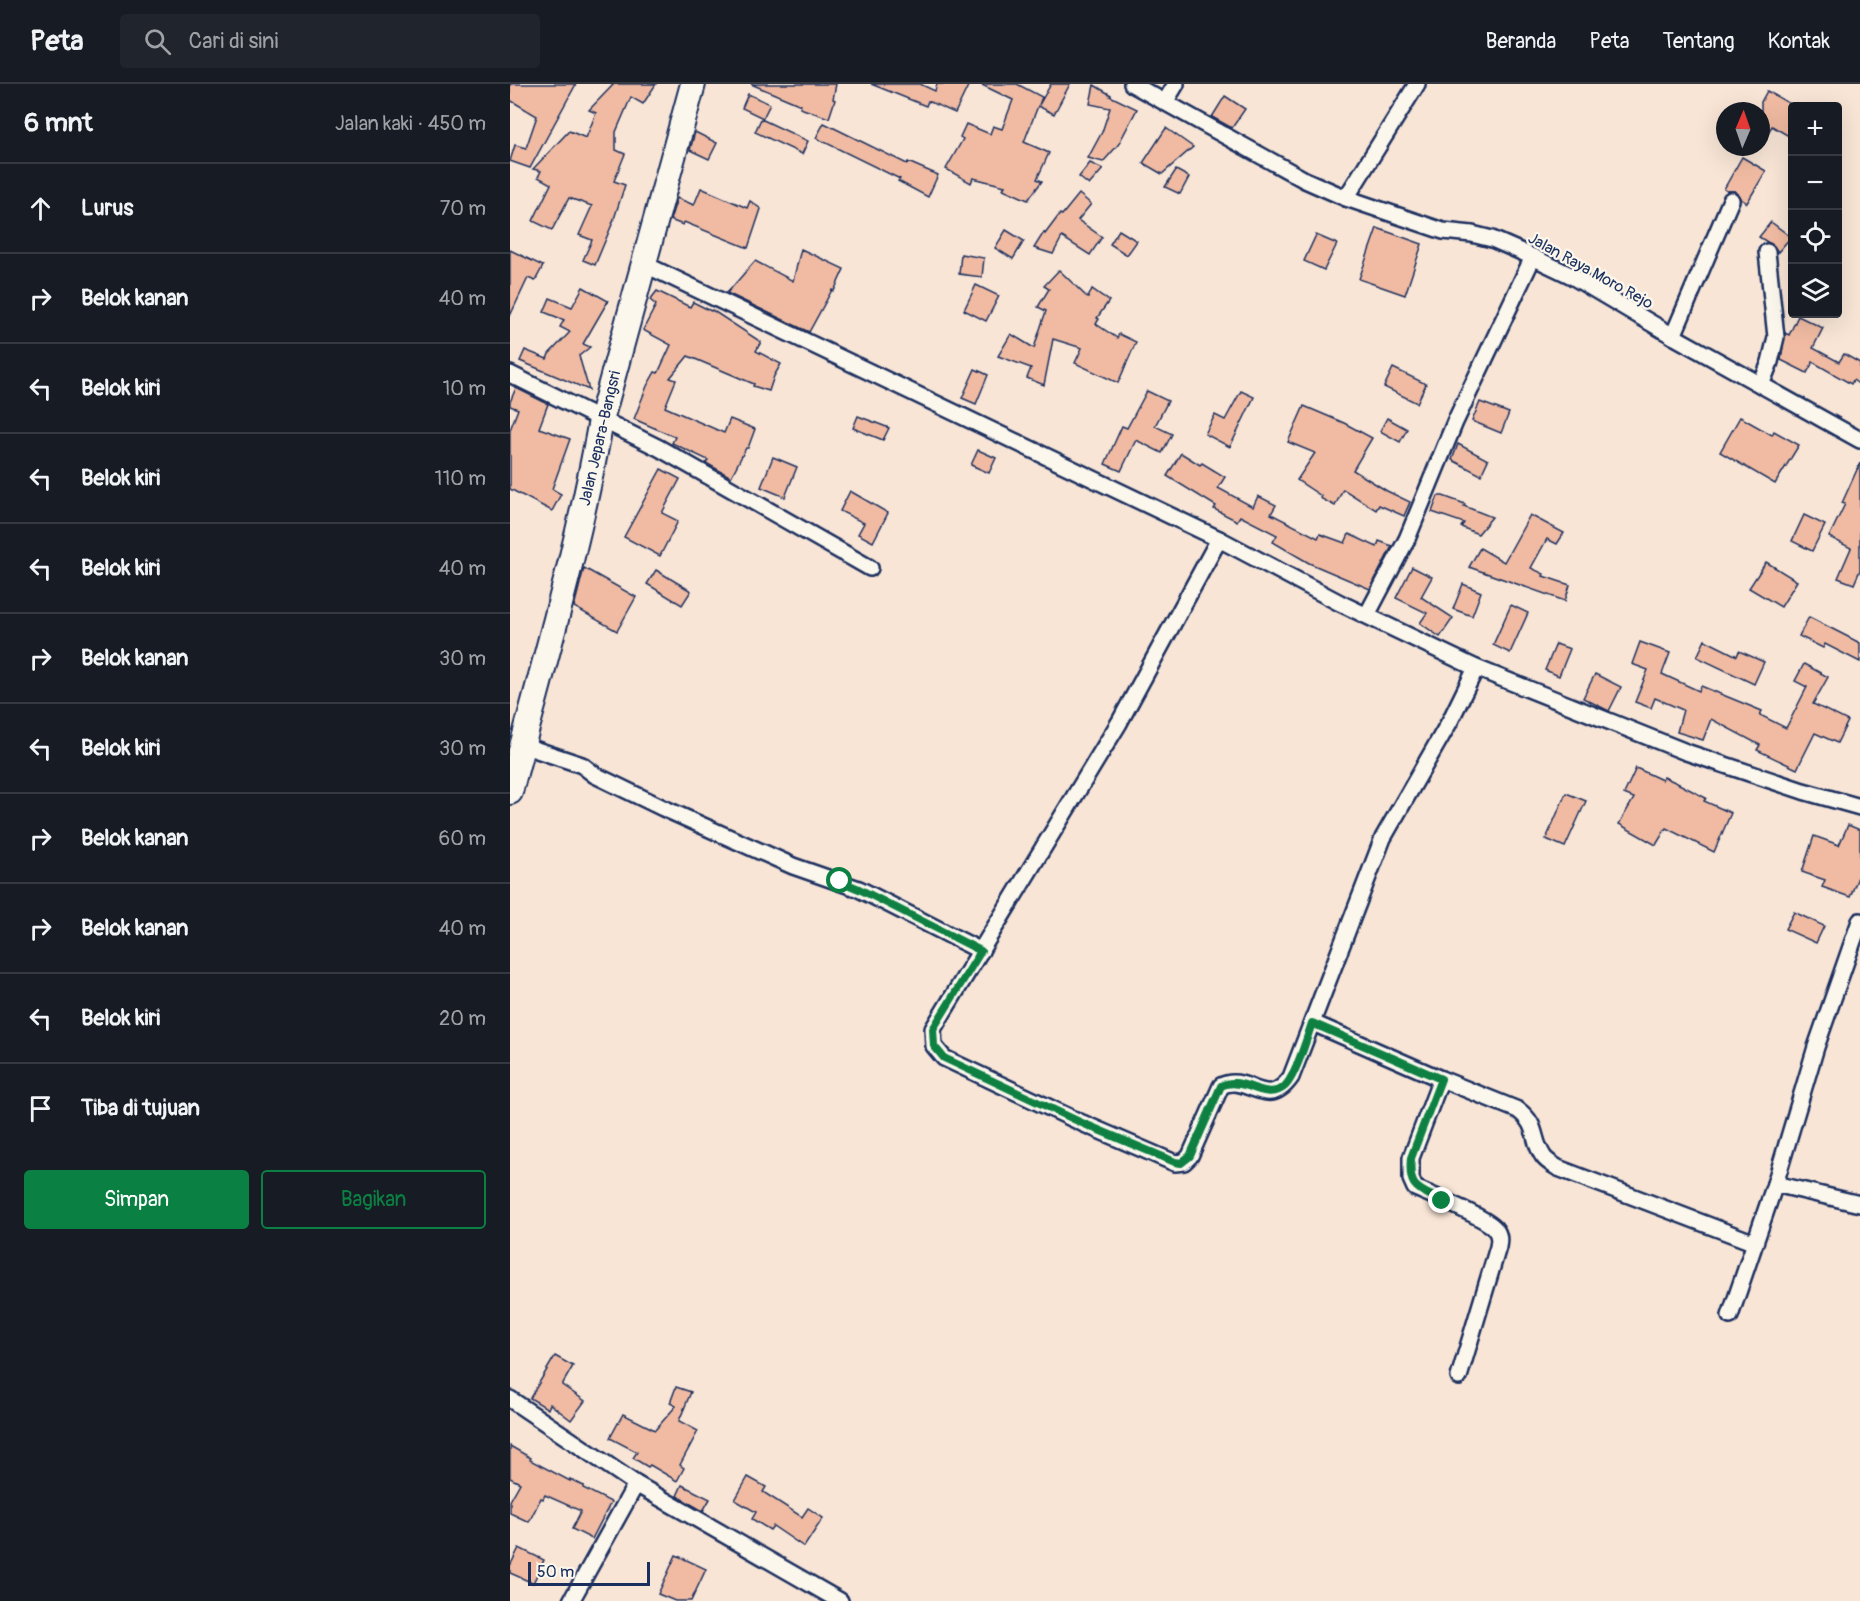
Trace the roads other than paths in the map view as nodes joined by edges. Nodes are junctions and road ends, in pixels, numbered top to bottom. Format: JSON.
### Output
{"nodes":[{"id":1,"x":693,"y":84,"type":"edge"},
{"id":2,"x":1132,"y":84,"type":"edge"},
{"id":3,"x":1176,"y":84,"type":"edge"},
{"id":4,"x":1417,"y":84,"type":"edge"},
{"id":5,"x":1165,"y":102,"type":"junction"},
{"id":6,"x":1346,"y":198,"type":"junction"},
{"id":7,"x":1731,"y":200,"type":"dead end"},
{"id":8,"x":1767,"y":252,"type":"dead end"},
{"id":9,"x":1533,"y":257,"type":"junction"},
{"id":10,"x":644,"y":264,"type":"junction"},
{"id":11,"x":1673,"y":336,"type":"junction"},
{"id":12,"x":510,"y":374,"type":"edge"},
{"id":13,"x":1761,"y":385,"type":"junction"},
{"id":14,"x":601,"y":420,"type":"junction"},
{"id":15,"x":1860,"y":440,"type":"edge"},
{"id":16,"x":1219,"y":539,"type":"junction"},
{"id":17,"x":870,"y":568,"type":"dead end"},
{"id":18,"x":1367,"y":615,"type":"junction"},
{"id":19,"x":1476,"y":668,"type":"junction"},
{"id":20,"x":522,"y":745,"type":"junction"},
{"id":21,"x":510,"y":792,"type":"edge"},
{"id":22,"x":1860,"y":807,"type":"edge"},
{"id":23,"x":1860,"y":921,"type":"edge"},
{"id":24,"x":981,"y":951,"type":"junction"},
{"id":25,"x":1312,"y":1023,"type":"junction"},
{"id":26,"x":1441,"y":1079,"type":"junction"},
{"id":27,"x":1775,"y":1184,"type":"junction"},
{"id":28,"x":1860,"y":1204,"type":"edge"},
{"id":29,"x":1755,"y":1243,"type":"junction"},
{"id":30,"x":1730,"y":1316,"type":"dead end"},
{"id":31,"x":1459,"y":1377,"type":"dead end"},
{"id":32,"x":510,"y":1399,"type":"edge"},
{"id":33,"x":636,"y":1484,"type":"junction"},
{"id":34,"x":571,"y":1601,"type":"edge"},
{"id":35,"x":840,"y":1601,"type":"edge"}],
"edges":[{"from":1,"to":10,"type":"main road","name":"Jalan Jepara-Bangsri"},
{"from":2,"to":5,"type":"street","name":"Jalan Raya Moro Rejo"},
{"from":3,"to":5,"type":"street"},
{"from":4,"to":6,"type":"street"},
{"from":5,"to":6,"type":"street","name":"Jalan Raya Moro Rejo"},
{"from":6,"to":9,"type":"street","name":"Jalan Raya Moro Rejo"},
{"from":7,"to":11,"type":"street"},
{"from":8,"to":13,"type":"street"},
{"from":9,"to":11,"type":"street","name":"Jalan Raya Moro Rejo"},
{"from":9,"to":18,"type":"street"},
{"from":10,"to":14,"type":"main road","name":"Jalan Jepara-Bangsri"},
{"from":10,"to":16,"type":"street"},
{"from":11,"to":13,"type":"street","name":"Jalan Raya Moro Rejo"},
{"from":12,"to":14,"type":"street"},
{"from":13,"to":15,"type":"street","name":"Jalan Raya Moro Rejo"},
{"from":14,"to":17,"type":"street"},
{"from":14,"to":20,"type":"main road","name":"Jalan Jepara-Bangsri"},
{"from":16,"to":18,"type":"street"},
{"from":16,"to":24,"type":"street"},
{"from":18,"to":19,"type":"street"},
{"from":19,"to":22,"type":"street"},
{"from":19,"to":25,"type":"street"},
{"from":20,"to":21,"type":"main road","name":"Jalan Jepara-Bangsri"},
{"from":20,"to":24,"type":"street"},
{"from":23,"to":27,"type":"street"},
{"from":24,"to":25,"type":"street"},
{"from":25,"to":26,"type":"street"},
{"from":26,"to":29,"type":"street"},
{"from":26,"to":31,"type":"street"},
{"from":27,"to":28,"type":"street"},
{"from":27,"to":29,"type":"street"},
{"from":29,"to":30,"type":"street"},
{"from":32,"to":33,"type":"street"},
{"from":33,"to":34,"type":"street"},
{"from":33,"to":35,"type":"street"}]}
